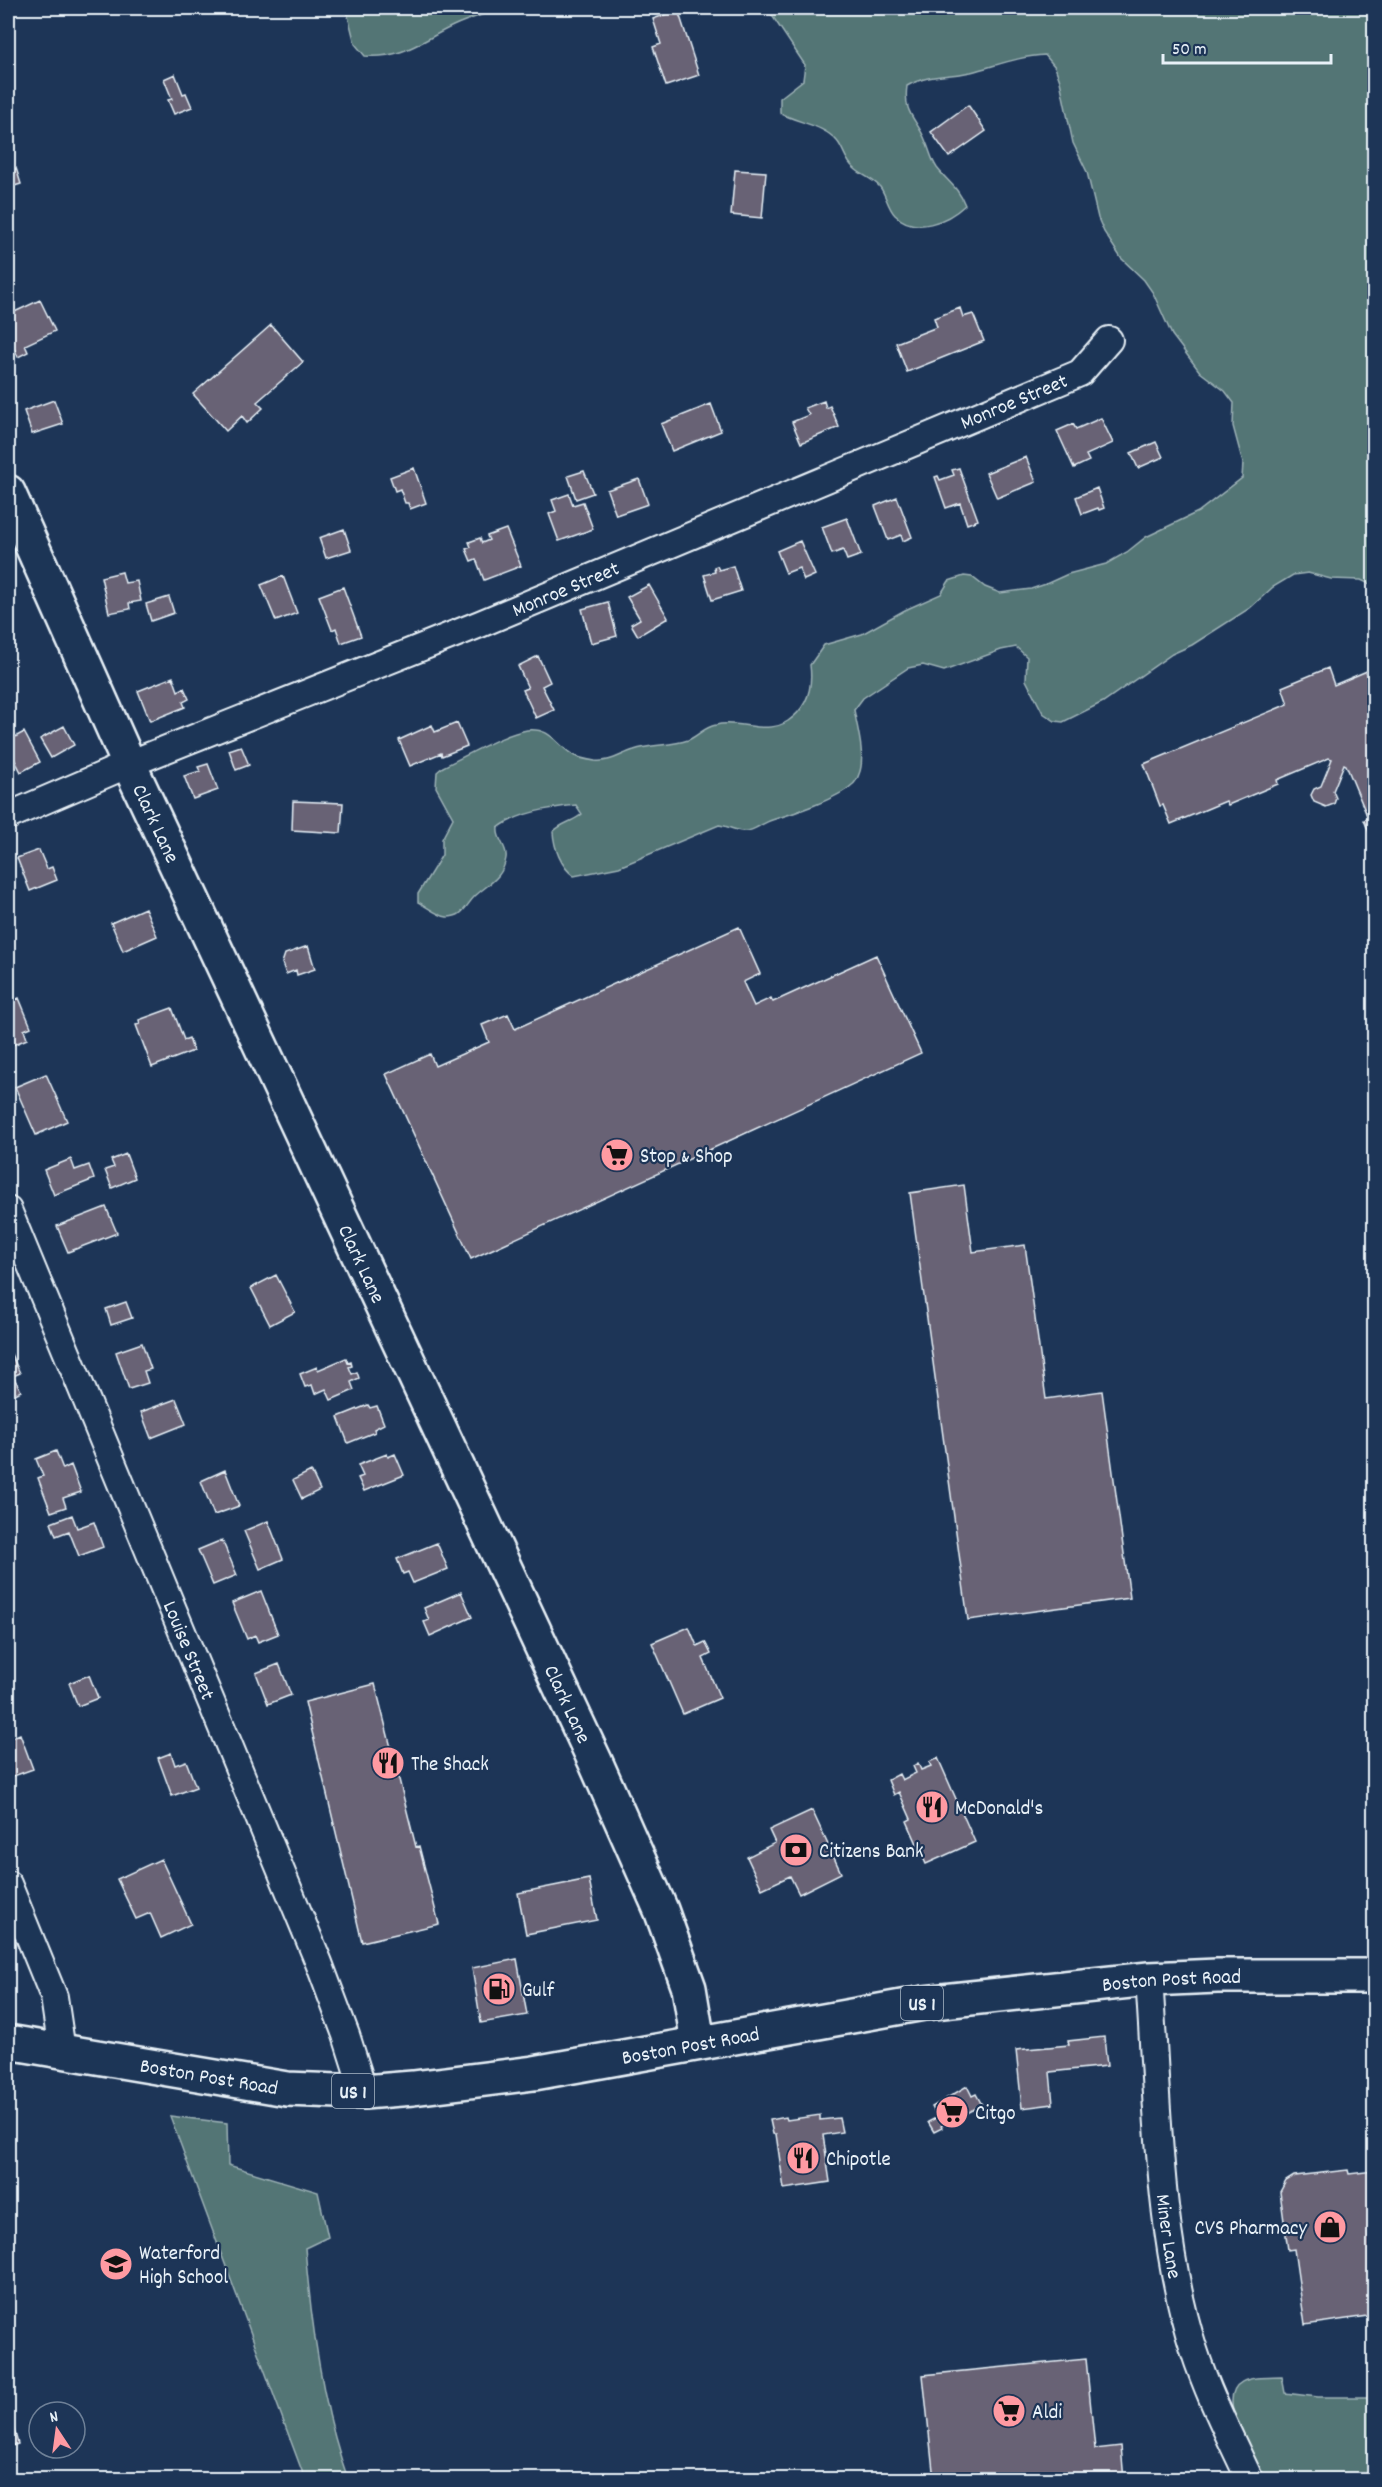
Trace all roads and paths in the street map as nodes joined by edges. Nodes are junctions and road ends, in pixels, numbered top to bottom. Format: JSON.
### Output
{"nodes":[{"id":1,"x":1109,"y":340,"type":"dead end"},
{"id":2,"x":8,"y":492,"type":"edge"},
{"id":3,"x":129,"y":764,"type":"junction"},
{"id":4,"x":8,"y":816,"type":"edge"},
{"id":5,"x":8,"y":1210,"type":"edge"},
{"id":6,"x":8,"y":1884,"type":"edge"},
{"id":7,"x":1374,"y":1976,"type":"edge"},
{"id":8,"x":1149,"y":1979,"type":"junction"},
{"id":9,"x":8,"y":2042,"type":"edge"},
{"id":10,"x":698,"y":2042,"type":"junction"},
{"id":11,"x":62,"y":2051,"type":"junction"},
{"id":12,"x":364,"y":2092,"type":"junction"},
{"id":13,"x":1250,"y":2480,"type":"edge"}],
"edges":[{"from":1,"to":3,"type":"street","name":"Monroe Street"},
{"from":2,"to":3,"type":"main road","name":"Clark Lane"},
{"from":3,"to":4,"type":"street","name":"Monroe Street"},
{"from":3,"to":10,"type":"main road","name":"Clark Lane"},
{"from":5,"to":12,"type":"street","name":"Louise Street"},
{"from":6,"to":11,"type":"street"},
{"from":7,"to":8,"type":"main road","name":"Boston Post Road","number":"US 1"},
{"from":8,"to":10,"type":"main road","name":"Boston Post Road","number":"US 1"},
{"from":8,"to":13,"type":"street","name":"Miner Lane"},
{"from":9,"to":11,"type":"main road","name":"Boston Post Road","number":"US 1"},
{"from":10,"to":12,"type":"main road","name":"Boston Post Road","number":"US 1"},
{"from":11,"to":12,"type":"main road","name":"Boston Post Road","number":"US 1"}]}
